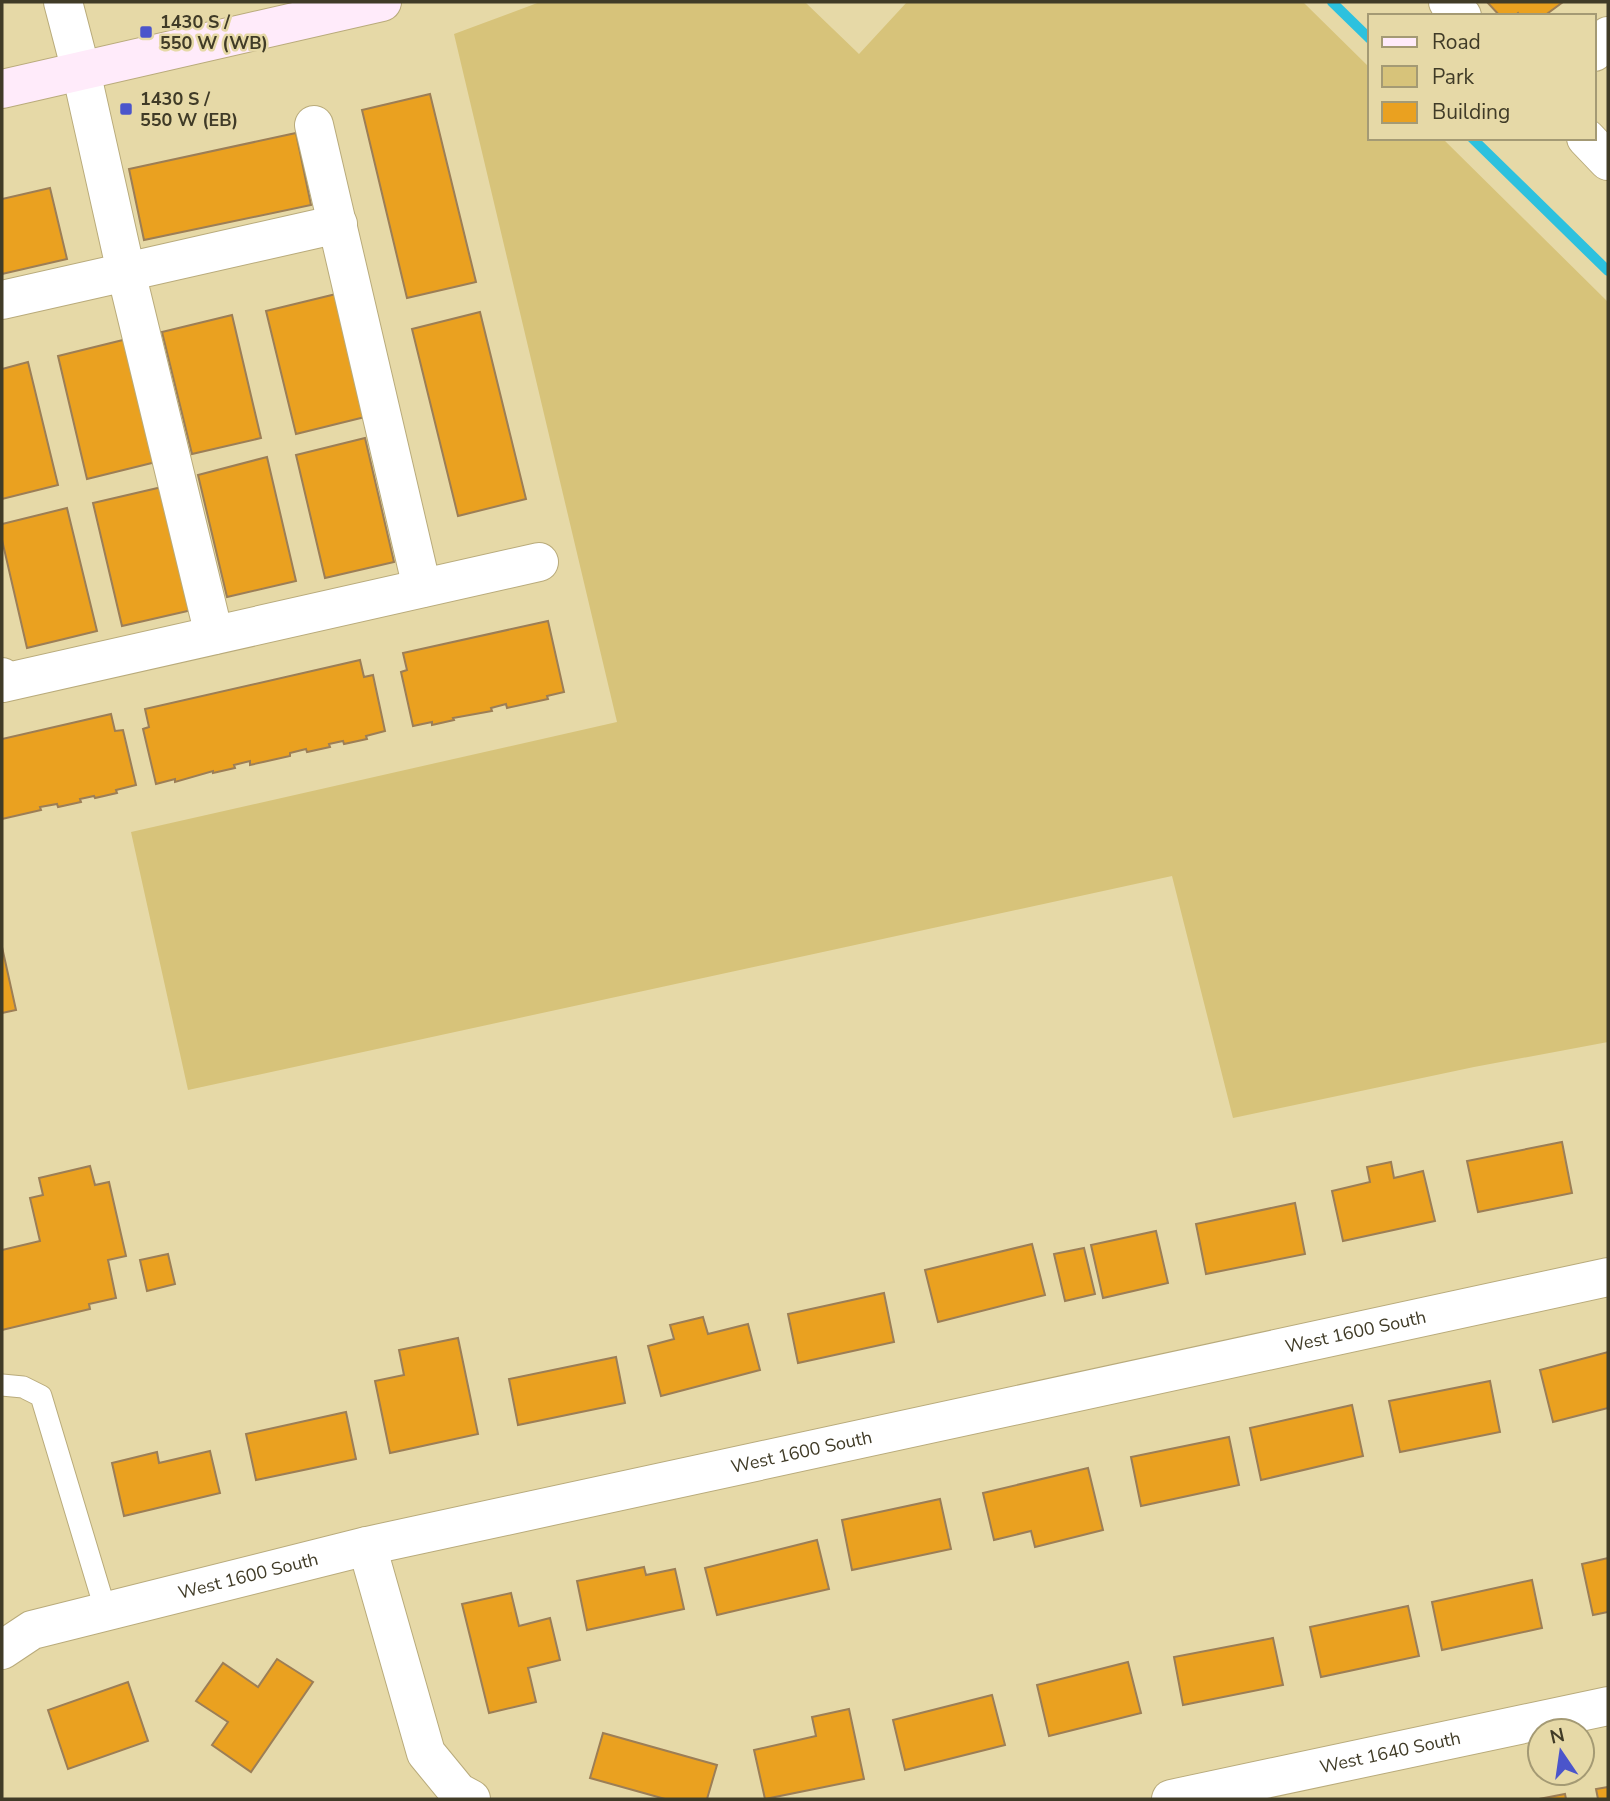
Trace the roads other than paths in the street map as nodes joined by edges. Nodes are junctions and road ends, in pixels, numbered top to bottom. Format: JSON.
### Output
{"nodes":[{"id":1,"x":63,"y":2,"type":"edge"},
{"id":2,"x":382,"y":2,"type":"edge"},
{"id":3,"x":1608,"y":36,"type":"edge"},
{"id":4,"x":1596,"y":49,"type":"edge"},
{"id":5,"x":81,"y":71,"type":"junction"},
{"id":6,"x":2,"y":89,"type":"edge"},
{"id":7,"x":314,"y":125,"type":"dead end"},
{"id":8,"x":1588,"y":140,"type":"edge"},
{"id":9,"x":1608,"y":161,"type":"edge"},
{"id":10,"x":338,"y":224,"type":"junction"},
{"id":11,"x":126,"y":272,"type":"junction"},
{"id":12,"x":2,"y":300,"type":"edge"},
{"id":13,"x":538,"y":562,"type":"dead end"},
{"id":14,"x":422,"y":588,"type":"junction"},
{"id":15,"x":214,"y":635,"type":"junction"},
{"id":16,"x":2,"y":682,"type":"edge"},
{"id":17,"x":1608,"y":1277,"type":"edge"},
{"id":18,"x":2,"y":1385,"type":"edge"},
{"id":19,"x":367,"y":1546,"type":"junction"},
{"id":20,"x":106,"y":1612,"type":"junction"},
{"id":21,"x":2,"y":1650,"type":"edge"},
{"id":22,"x":1608,"y":1706,"type":"edge"},
{"id":23,"x":471,"y":1799,"type":"edge"},
{"id":24,"x":1171,"y":1799,"type":"edge"}],
"edges":[{"from":1,"to":5,"type":"street"},
{"from":2,"to":5,"type":"street"},
{"from":3,"to":4,"type":"street"},
{"from":5,"to":6,"type":"street"},
{"from":5,"to":11,"type":"street"},
{"from":7,"to":10,"type":"street"},
{"from":8,"to":9,"type":"street"},
{"from":10,"to":11,"type":"street"},
{"from":10,"to":14,"type":"street"},
{"from":11,"to":12,"type":"street"},
{"from":11,"to":15,"type":"street"},
{"from":13,"to":14,"type":"street"},
{"from":14,"to":15,"type":"street"},
{"from":15,"to":16,"type":"street"},
{"from":17,"to":19,"type":"street","name":"West 1600 South"},
{"from":18,"to":20,"type":"lane"},
{"from":19,"to":20,"type":"street","name":"West 1600 South"},
{"from":19,"to":23,"type":"street"},
{"from":20,"to":21,"type":"street","name":"West 1600 South"},
{"from":22,"to":24,"type":"street","name":"West 1640 South"}]}
